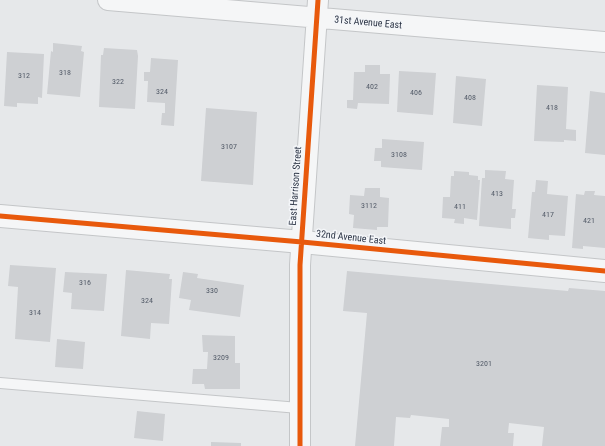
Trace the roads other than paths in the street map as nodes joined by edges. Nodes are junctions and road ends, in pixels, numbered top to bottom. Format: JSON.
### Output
{"nodes":[{"id":1,"x":108,"y":0,"type":"edge"},
{"id":2,"x":317,"y":9,"type":"edge"},
{"id":3,"x":605,"y":42,"type":"edge"},
{"id":4,"x":0,"y":216,"type":"edge"},
{"id":5,"x":302,"y":242,"type":"junction"},
{"id":6,"x":605,"y":271,"type":"edge"},
{"id":7,"x":0,"y":383,"type":"edge"},
{"id":8,"x":299,"y":408,"type":"junction"},
{"id":9,"x":300,"y":446,"type":"edge"}],
"edges":[{"from":1,"to":2,"type":"street","name":"31st Avenue East"},
{"from":2,"to":3,"type":"street","name":"31st Avenue East"},
{"from":2,"to":5,"type":"street","name":"East Harrison Street"},
{"from":4,"to":5,"type":"street","name":"32nd Avenue East"},
{"from":5,"to":6,"type":"street","name":"32nd Avenue East"},
{"from":5,"to":8,"type":"street","name":"East Harrison Street"},
{"from":7,"to":8,"type":"lane"},
{"from":8,"to":9,"type":"street","name":"East Harrison Street"}]}
